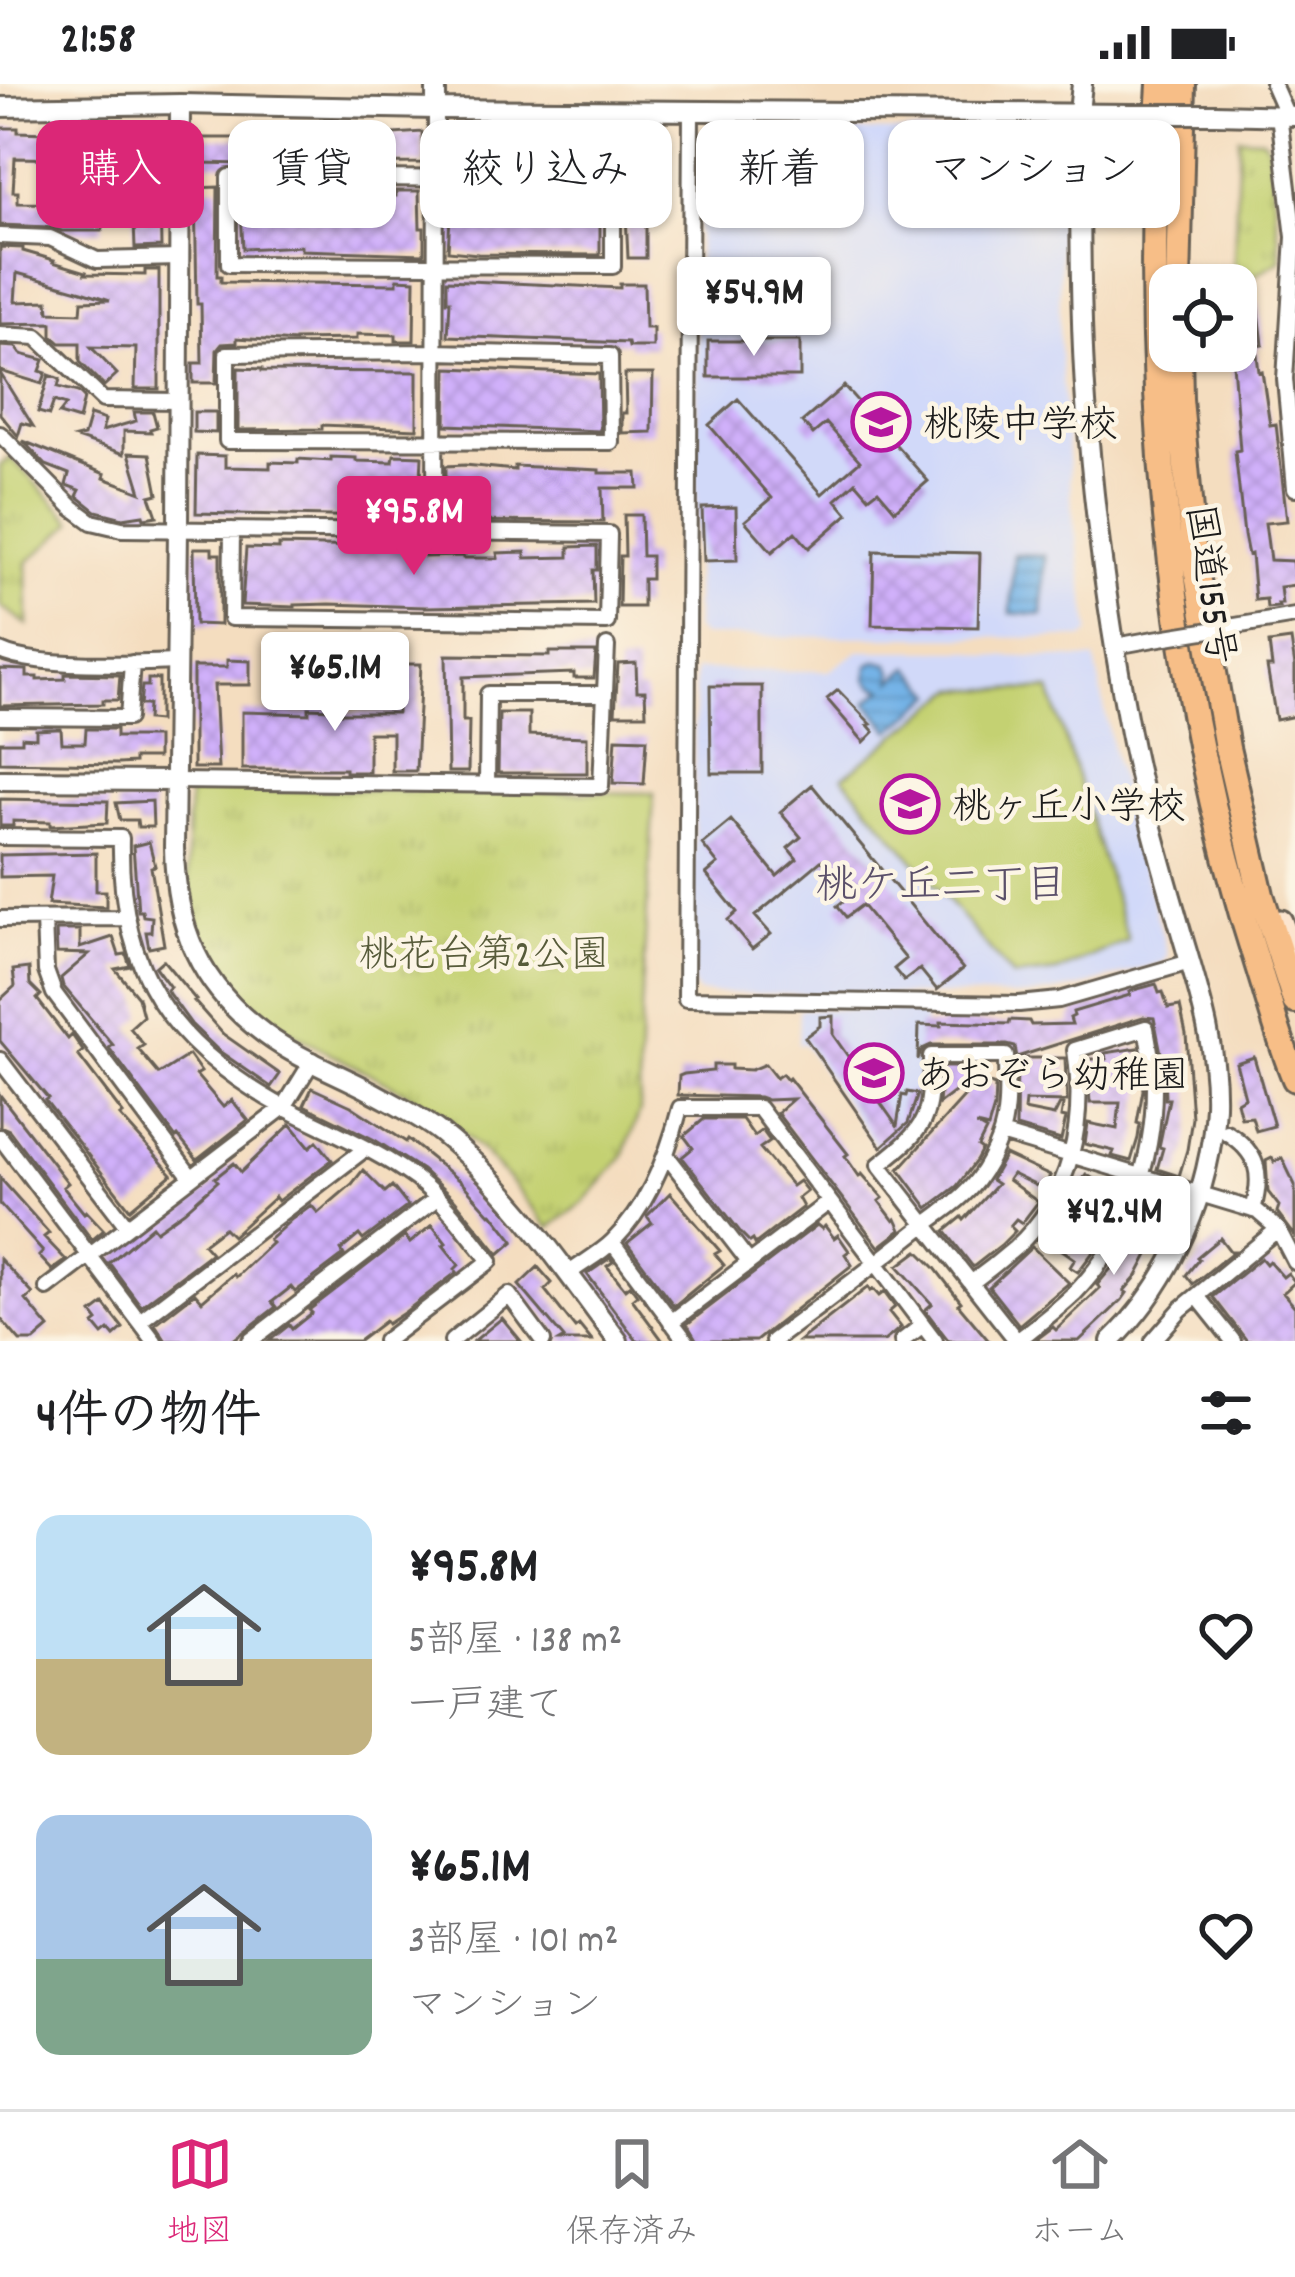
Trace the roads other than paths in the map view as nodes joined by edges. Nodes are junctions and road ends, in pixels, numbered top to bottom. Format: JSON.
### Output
{"nodes":[{"id":1,"x":436,"y":84,"type":"edge"},
{"id":2,"x":1082,"y":84,"type":"edge"},
{"id":3,"x":1160,"y":84,"type":"edge"},
{"id":4,"x":1183,"y":84,"type":"edge"},
{"id":5,"x":1273,"y":84,"type":"edge"},
{"id":6,"x":180,"y":104,"type":"junction"},
{"id":7,"x":0,"y":107,"type":"edge"},
{"id":8,"x":436,"y":110,"type":"junction"},
{"id":9,"x":691,"y":112,"type":"junction"},
{"id":10,"x":1079,"y":112,"type":"junction"},
{"id":11,"x":1287,"y":116,"type":"edge"},
{"id":12,"x":436,"y":120,"type":"edge"},
{"id":13,"x":420,"y":177,"type":"edge"},
{"id":14,"x":436,"y":228,"type":"edge"},
{"id":15,"x":613,"y":228,"type":"edge"},
{"id":16,"x":0,"y":236,"type":"edge"},
{"id":17,"x":1295,"y":238,"type":"edge"},
{"id":18,"x":179,"y":258,"type":"junction"},
{"id":19,"x":1179,"y":264,"type":"edge"},
{"id":20,"x":436,"y":266,"type":"junction"},
{"id":21,"x":0,"y":335,"type":"edge"},
{"id":22,"x":434,"y":352,"type":"junction"},
{"id":23,"x":1179,"y":372,"type":"edge"},
{"id":24,"x":178,"y":401,"type":"junction"},
{"id":25,"x":0,"y":434,"type":"edge"},
{"id":26,"x":435,"y":441,"type":"junction"},
{"id":27,"x":1295,"y":488,"type":"edge"},
{"id":28,"x":178,"y":530,"type":"junction"},
{"id":29,"x":232,"y":530,"type":"junction"},
{"id":30,"x":435,"y":530,"type":"junction"},
{"id":31,"x":1295,"y":616,"type":"edge"},
{"id":32,"x":607,"y":646,"type":"dead end"},
{"id":33,"x":1116,"y":646,"type":"junction"},
{"id":34,"x":0,"y":651,"type":"edge"},
{"id":35,"x":175,"y":662,"type":"junction"},
{"id":36,"x":131,"y":663,"type":"junction"},
{"id":37,"x":605,"y":694,"type":"junction"},
{"id":38,"x":0,"y":717,"type":"edge"},
{"id":39,"x":1227,"y":748,"type":"junction"},
{"id":40,"x":0,"y":780,"type":"edge"},
{"id":41,"x":174,"y":781,"type":"junction"},
{"id":42,"x":487,"y":784,"type":"junction"},
{"id":43,"x":0,"y":837,"type":"edge"},
{"id":44,"x":126,"y":917,"type":"junction"},
{"id":45,"x":0,"y":919,"type":"edge"},
{"id":46,"x":44,"y":920,"type":"junction"},
{"id":47,"x":1295,"y":960,"type":"edge"},
{"id":48,"x":1190,"y":962,"type":"junction"},
{"id":49,"x":1295,"y":1001,"type":"edge"},
{"id":50,"x":0,"y":1060,"type":"edge"},
{"id":51,"x":313,"y":1060,"type":"junction"},
{"id":52,"x":1295,"y":1079,"type":"edge"},
{"id":53,"x":284,"y":1107,"type":"junction"},
{"id":54,"x":1226,"y":1132,"type":"dead end"},
{"id":55,"x":1001,"y":1134,"type":"junction"},
{"id":56,"x":0,"y":1137,"type":"edge"},
{"id":57,"x":365,"y":1149,"type":"junction"},
{"id":58,"x":1073,"y":1155,"type":"junction"},
{"id":59,"x":667,"y":1156,"type":"junction"},
{"id":60,"x":1143,"y":1175,"type":"junction"},
{"id":61,"x":191,"y":1177,"type":"junction"},
{"id":62,"x":1198,"y":1194,"type":"junction"},
{"id":63,"x":437,"y":1198,"type":"junction"},
{"id":64,"x":829,"y":1202,"type":"junction"},
{"id":65,"x":1253,"y":1210,"type":"junction"},
{"id":66,"x":926,"y":1225,"type":"junction"},
{"id":67,"x":127,"y":1226,"type":"junction"},
{"id":68,"x":1278,"y":1229,"type":"junction"},
{"id":69,"x":612,"y":1243,"type":"junction"},
{"id":70,"x":88,"y":1255,"type":"junction"},
{"id":71,"x":749,"y":1262,"type":"junction"},
{"id":72,"x":1295,"y":1262,"type":"edge"},
{"id":73,"x":877,"y":1263,"type":"junction"},
{"id":74,"x":568,"y":1274,"type":"junction"},
{"id":75,"x":971,"y":1283,"type":"junction"},
{"id":76,"x":47,"y":1288,"type":"dead end"},
{"id":77,"x":1197,"y":1296,"type":"junction"},
{"id":78,"x":140,"y":1322,"type":"junction"},
{"id":79,"x":671,"y":1322,"type":"junction"},
{"id":80,"x":923,"y":1325,"type":"junction"},
{"id":81,"x":154,"y":1341,"type":"edge"},
{"id":82,"x":250,"y":1341,"type":"edge"},
{"id":83,"x":385,"y":1341,"type":"edge"},
{"id":84,"x":452,"y":1341,"type":"edge"},
{"id":85,"x":543,"y":1341,"type":"edge"},
{"id":86,"x":618,"y":1341,"type":"edge"},
{"id":87,"x":686,"y":1341,"type":"edge"},
{"id":88,"x":773,"y":1341,"type":"edge"},
{"id":89,"x":902,"y":1341,"type":"edge"},
{"id":90,"x":935,"y":1341,"type":"edge"},
{"id":91,"x":1111,"y":1341,"type":"edge"},
{"id":92,"x":1153,"y":1341,"type":"edge"},
{"id":93,"x":1233,"y":1341,"type":"edge"}],
"edges":[{"from":1,"to":8,"type":"street"},
{"from":2,"to":10,"type":"street"},
{"from":3,"to":52,"type":"highway","name":"国道155号"},
{"from":4,"to":19,"type":"highway"},
{"from":5,"to":11,"type":"street"},
{"from":6,"to":7,"type":"street"},
{"from":6,"to":8,"type":"street"},
{"from":6,"to":18,"type":"street"},
{"from":8,"to":9,"type":"street"},
{"from":8,"to":12,"type":"street"},
{"from":9,"to":10,"type":"street"},
{"from":9,"to":48,"type":"street"},
{"from":10,"to":11,"type":"street","bridge":true},
{"from":10,"to":33,"type":"street"},
{"from":11,"to":17,"type":"street"},
{"from":13,"to":20,"type":"street"},
{"from":14,"to":20,"type":"street"},
{"from":15,"to":20,"type":"street"},
{"from":16,"to":18,"type":"street"},
{"from":17,"to":27,"type":"street"},
{"from":18,"to":24,"type":"street"},
{"from":20,"to":22,"type":"street"},
{"from":21,"to":24,"type":"street"},
{"from":22,"to":26,"type":"street"},
{"from":22,"to":26,"type":"street"},
{"from":22,"to":26,"type":"street"},
{"from":23,"to":39,"type":"highway","name":"国道155号"},
{"from":24,"to":28,"type":"street"},
{"from":25,"to":28,"type":"street"},
{"from":26,"to":30,"type":"street"},
{"from":28,"to":29,"type":"street"},
{"from":28,"to":35,"type":"street"},
{"from":29,"to":30,"type":"street"},
{"from":29,"to":30,"type":"street"},
{"from":31,"to":33,"type":"street","bridge":true},
{"from":32,"to":37,"type":"street"},
{"from":33,"to":48,"type":"street"},
{"from":34,"to":36,"type":"street"},
{"from":35,"to":36,"type":"street"},
{"from":35,"to":41,"type":"street"},
{"from":36,"to":38,"type":"street"},
{"from":37,"to":42,"type":"street"},
{"from":37,"to":42,"type":"street"},
{"from":39,"to":47,"type":"main road"},
{"from":39,"to":49,"type":"highway","name":"国道155号"},
{"from":40,"to":41,"type":"street"},
{"from":41,"to":42,"type":"street"},
{"from":41,"to":51,"type":"street"},
{"from":43,"to":44,"type":"street"},
{"from":44,"to":46,"type":"street"},
{"from":44,"to":53,"type":"street"},
{"from":45,"to":46,"type":"street"},
{"from":46,"to":61,"type":"street"},
{"from":48,"to":62,"type":"street"},
{"from":50,"to":67,"type":"street"},
{"from":51,"to":53,"type":"street"},
{"from":51,"to":74,"type":"street"},
{"from":53,"to":57,"type":"street"},
{"from":53,"to":61,"type":"street"},
{"from":54,"to":65,"type":"street"},
{"from":55,"to":58,"type":"street"},
{"from":55,"to":66,"type":"street"},
{"from":55,"to":66,"type":"street"},
{"from":56,"to":70,"type":"street"},
{"from":57,"to":63,"type":"street"},
{"from":57,"to":78,"type":"street"},
{"from":58,"to":60,"type":"street"},
{"from":58,"to":60,"type":"street"},
{"from":58,"to":75,"type":"street"},
{"from":59,"to":64,"type":"street"},
{"from":59,"to":69,"type":"street"},
{"from":59,"to":71,"type":"street"},
{"from":60,"to":62,"type":"street"},
{"from":60,"to":75,"type":"street"},
{"from":61,"to":67,"type":"street"},
{"from":62,"to":65,"type":"street"},
{"from":62,"to":91,"type":"street"},
{"from":63,"to":82,"type":"street"},
{"from":63,"to":83,"type":"street"},
{"from":64,"to":71,"type":"street"},
{"from":64,"to":73,"type":"street"},
{"from":65,"to":68,"type":"street"},
{"from":66,"to":73,"type":"street"},
{"from":66,"to":75,"type":"street"},
{"from":67,"to":70,"type":"street"},
{"from":68,"to":72,"type":"street"},
{"from":68,"to":77,"type":"street"},
{"from":69,"to":74,"type":"street"},
{"from":69,"to":79,"type":"street"},
{"from":70,"to":76,"type":"street"},
{"from":70,"to":78,"type":"street"},
{"from":71,"to":79,"type":"street"},
{"from":73,"to":80,"type":"street"},
{"from":73,"to":88,"type":"street"},
{"from":74,"to":86,"type":"street"},
{"from":77,"to":92,"type":"street"},
{"from":77,"to":93,"type":"street"},
{"from":78,"to":81,"type":"street"},
{"from":79,"to":87,"type":"street"},
{"from":80,"to":89,"type":"street"},
{"from":80,"to":90,"type":"street"},
{"from":84,"to":85,"type":"street"}]}
